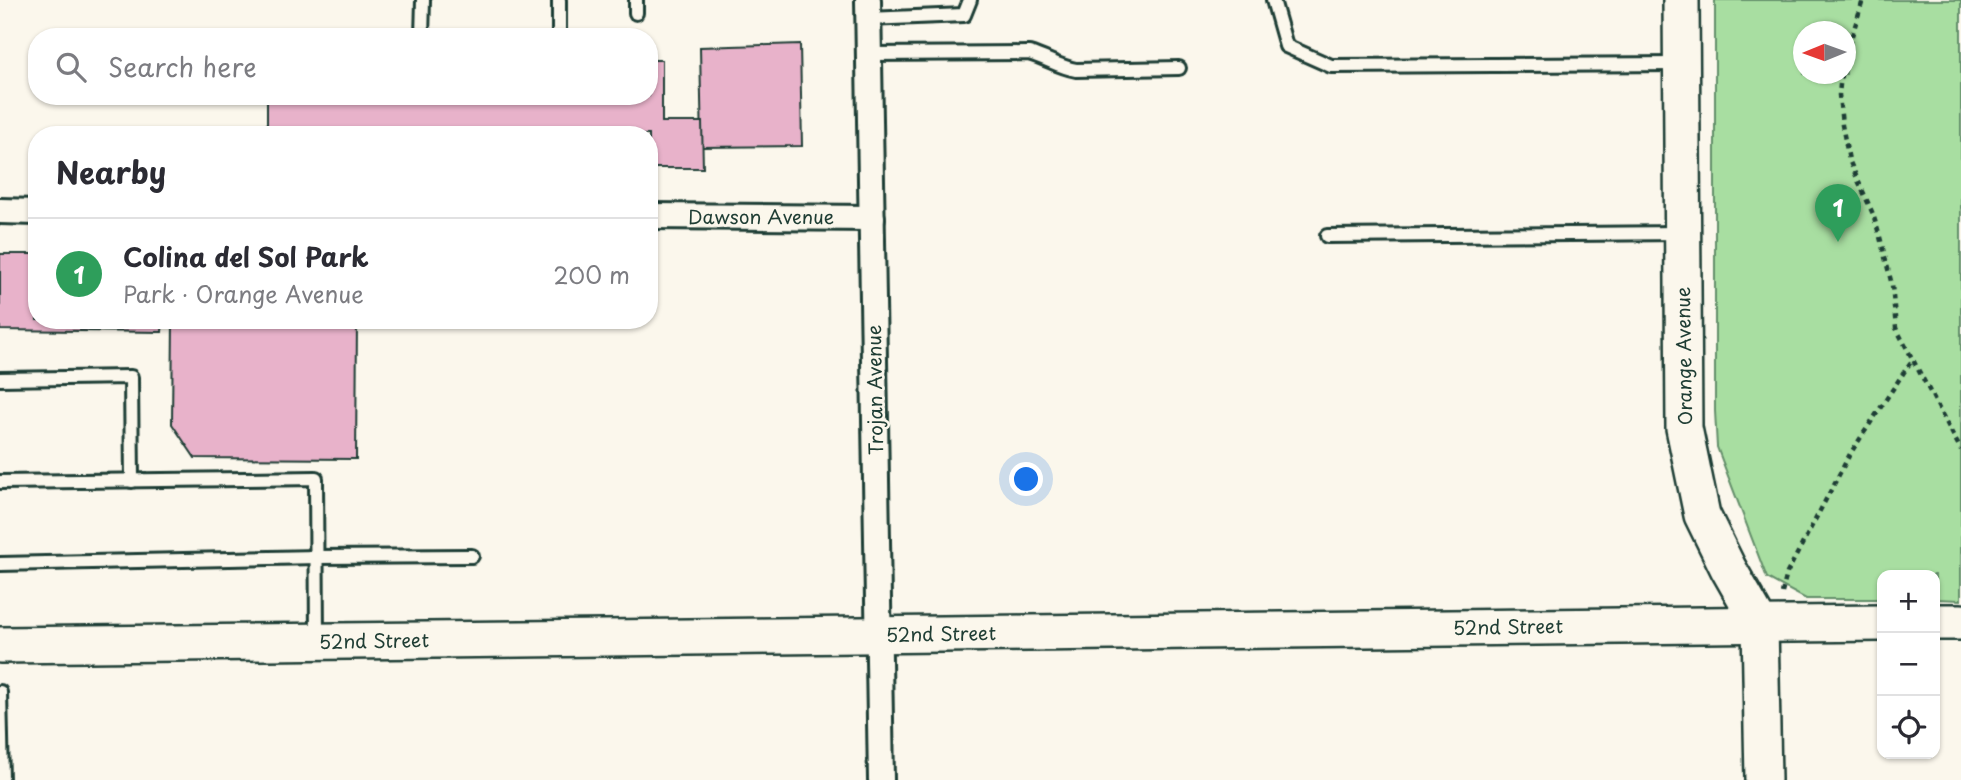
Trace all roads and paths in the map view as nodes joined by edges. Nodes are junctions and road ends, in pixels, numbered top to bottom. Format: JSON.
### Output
{"nodes":[{"id":1,"x":423,"y":0,"type":"edge"},
{"id":2,"x":559,"y":0,"type":"edge"},
{"id":3,"x":970,"y":0,"type":"edge"},
{"id":4,"x":1273,"y":0,"type":"edge"},
{"id":5,"x":1681,"y":0,"type":"edge"},
{"id":6,"x":1863,"y":0,"type":"edge"},
{"id":7,"x":868,"y":9,"type":"edge"},
{"id":8,"x":1856,"y":23,"type":"edge"},
{"id":9,"x":422,"y":28,"type":"edge"},
{"id":10,"x":559,"y":28,"type":"edge"},
{"id":11,"x":869,"y":54,"type":"junction"},
{"id":12,"x":1681,"y":64,"type":"junction"},
{"id":13,"x":1180,"y":68,"type":"dead end"},
{"id":14,"x":1841,"y":84,"type":"edge"},
{"id":15,"x":0,"y":211,"type":"edge"},
{"id":16,"x":28,"y":212,"type":"edge"},
{"id":17,"x":658,"y":216,"type":"edge"},
{"id":18,"x":872,"y":218,"type":"junction"},
{"id":19,"x":1682,"y":233,"type":"junction"},
{"id":20,"x":1327,"y":236,"type":"dead end"},
{"id":21,"x":1912,"y":360,"type":"junction"},
{"id":22,"x":0,"y":379,"type":"edge"},
{"id":23,"x":1961,"y":450,"type":"edge"},
{"id":24,"x":132,"y":481,"type":"junction"},
{"id":25,"x":0,"y":482,"type":"edge"},
{"id":26,"x":472,"y":556,"type":"dead end"},
{"id":27,"x":317,"y":557,"type":"junction"},
{"id":28,"x":0,"y":565,"type":"edge"},
{"id":29,"x":1782,"y":594,"type":"dead end"},
{"id":30,"x":1940,"y":622,"type":"edge"},
{"id":31,"x":1961,"y":622,"type":"edge"},
{"id":32,"x":1877,"y":623,"type":"edge"},
{"id":33,"x":1760,"y":624,"type":"junction"},
{"id":34,"x":880,"y":635,"type":"junction"},
{"id":35,"x":317,"y":642,"type":"junction"},
{"id":36,"x":0,"y":645,"type":"edge"},
{"id":37,"x":0,"y":692,"type":"edge"},
{"id":38,"x":2,"y":780,"type":"edge"},
{"id":39,"x":881,"y":780,"type":"edge"},
{"id":40,"x":1763,"y":780,"type":"edge"}],
"edges":[{"from":1,"to":9,"type":"lane"},
{"from":2,"to":10,"type":"lane"},
{"from":3,"to":7,"type":"lane"},
{"from":4,"to":12,"type":"lane"},
{"from":5,"to":12,"type":"street","name":"Orange Avenue"},
{"from":6,"to":8,"type":"path"},
{"from":7,"to":11,"type":"street","name":"Trojan Avenue"},
{"from":11,"to":13,"type":"lane"},
{"from":11,"to":18,"type":"street","name":"Trojan Avenue"},
{"from":12,"to":19,"type":"street","name":"Orange Avenue"},
{"from":14,"to":21,"type":"path"},
{"from":15,"to":16,"type":"street"},
{"from":17,"to":18,"type":"street","name":"Dawson Avenue"},
{"from":18,"to":34,"type":"street","name":"Trojan Avenue"},
{"from":19,"to":20,"type":"lane"},
{"from":19,"to":33,"type":"street","name":"Orange Avenue"},
{"from":21,"to":23,"type":"path"},
{"from":21,"to":29,"type":"path"},
{"from":22,"to":24,"type":"lane"},
{"from":24,"to":25,"type":"lane"},
{"from":24,"to":27,"type":"lane"},
{"from":26,"to":27,"type":"lane"},
{"from":27,"to":28,"type":"lane"},
{"from":27,"to":35,"type":"lane"},
{"from":30,"to":31,"type":"street"},
{"from":32,"to":33,"type":"street","name":"52nd Street"},
{"from":33,"to":34,"type":"street","name":"52nd Street"},
{"from":33,"to":40,"type":"street","name":"Orange Avenue"},
{"from":34,"to":35,"type":"street","name":"52nd Street"},
{"from":34,"to":39,"type":"street","name":"Trojan Avenue"},
{"from":35,"to":36,"type":"street","name":"52nd Street"},
{"from":37,"to":38,"type":"lane"}]}
